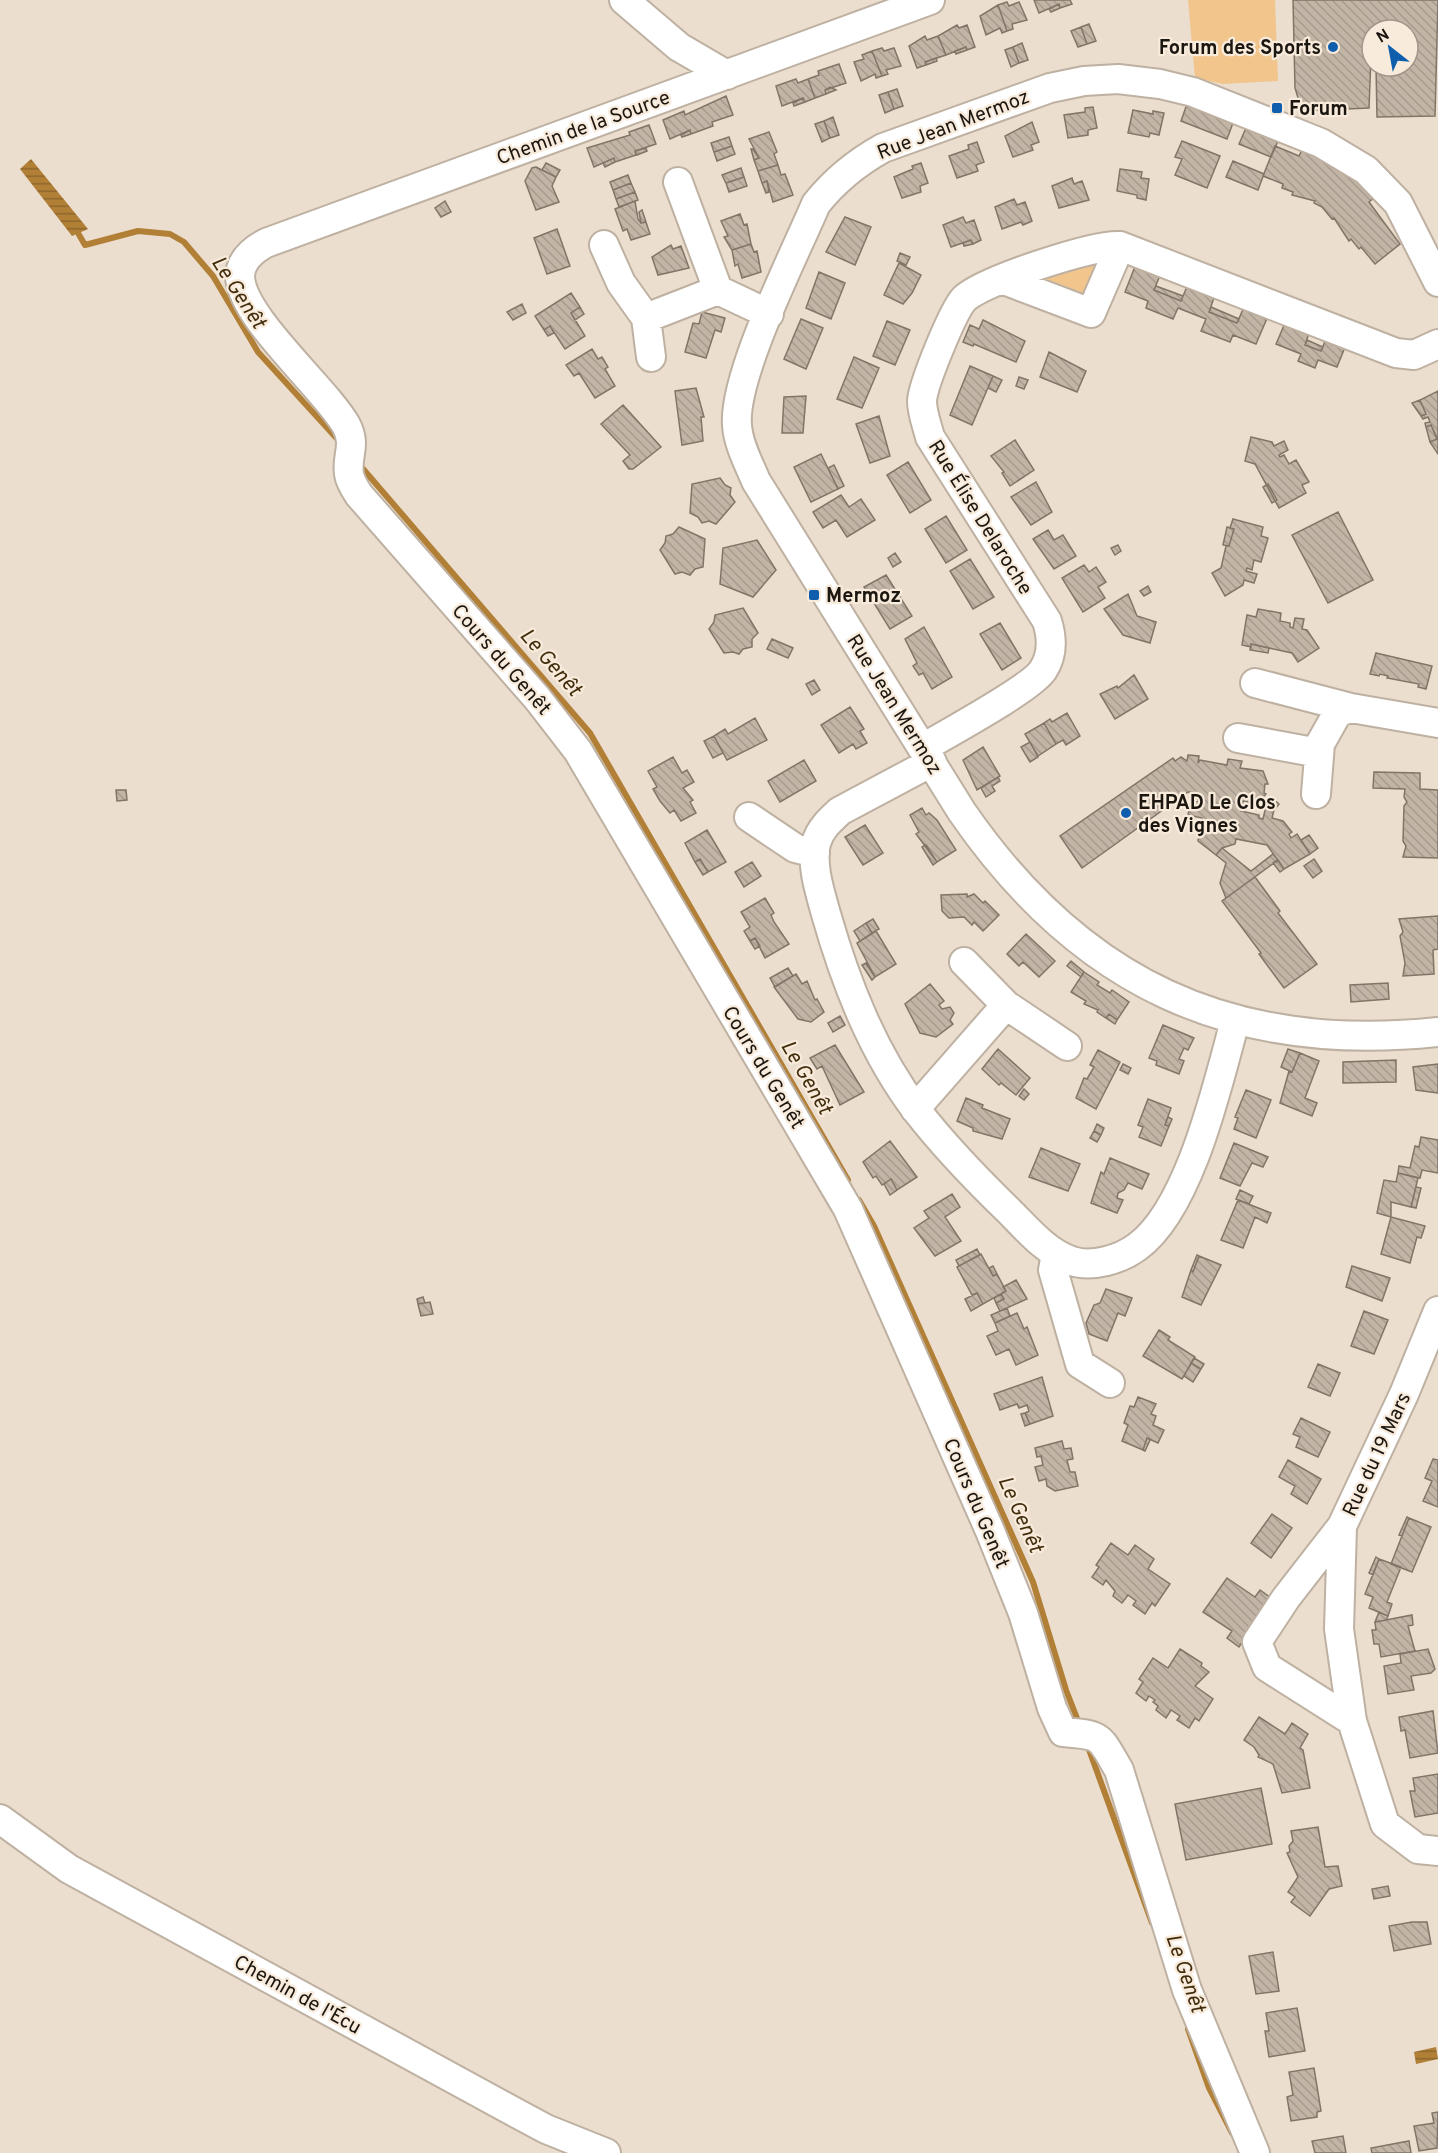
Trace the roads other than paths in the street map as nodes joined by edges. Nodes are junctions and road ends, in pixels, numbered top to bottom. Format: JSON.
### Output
{"nodes":[{"id":1,"x":624,"y":0,"type":"edge"},
{"id":2,"x":930,"y":0,"type":"edge"},
{"id":3,"x":727,"y":75,"type":"junction"},
{"id":4,"x":678,"y":182,"type":"dead end"},
{"id":5,"x":604,"y":245,"type":"dead end"},
{"id":6,"x":1120,"y":246,"type":"junction"},
{"id":7,"x":243,"y":264,"type":"joint"},
{"id":8,"x":1004,"y":279,"type":"junction"},
{"id":9,"x":1438,"y":282,"type":"edge"},
{"id":10,"x":718,"y":290,"type":"junction"},
{"id":11,"x":769,"y":314,"type":"junction"},
{"id":12,"x":646,"y":318,"type":"junction"},
{"id":13,"x":1438,"y":345,"type":"edge"},
{"id":14,"x":651,"y":357,"type":"dead end"},
{"id":15,"x":1255,"y":683,"type":"dead end"},
{"id":16,"x":1351,"y":708,"type":"junction"},
{"id":17,"x":1438,"y":723,"type":"edge"},
{"id":18,"x":1238,"y":738,"type":"dead end"},
{"id":19,"x":1319,"y":753,"type":"junction"},
{"id":20,"x":927,"y":755,"type":"junction"},
{"id":21,"x":1316,"y":794,"type":"dead end"},
{"id":22,"x":749,"y":817,"type":"dead end"},
{"id":23,"x":815,"y":853,"type":"junction"},
{"id":24,"x":964,"y":962,"type":"dead end"},
{"id":25,"x":1006,"y":1005,"type":"junction"},
{"id":26,"x":1235,"y":1021,"type":"junction"},
{"id":27,"x":1438,"y":1032,"type":"edge"},
{"id":28,"x":1067,"y":1046,"type":"dead end"},
{"id":29,"x":915,"y":1109,"type":"junction"},
{"id":30,"x":1056,"y":1254,"type":"junction"},
{"id":31,"x":1438,"y":1311,"type":"edge"},
{"id":32,"x":1110,"y":1383,"type":"dead end"},
{"id":33,"x":1342,"y":1526,"type":"junction"},
{"id":34,"x":1352,"y":1721,"type":"junction"},
{"id":35,"x":0,"y":1819,"type":"edge"},
{"id":36,"x":1438,"y":1851,"type":"edge"},
{"id":37,"x":606,"y":2153,"type":"edge"},
{"id":38,"x":1255,"y":2153,"type":"edge"}],
"edges":[{"from":1,"to":3,"type":"street"},
{"from":2,"to":3,"type":"street","name":"Chemin de la Source"},
{"from":3,"to":7,"type":"street","name":"Chemin de la Source"},
{"from":4,"to":10,"type":"street"},
{"from":5,"to":12,"type":"street"},
{"from":6,"to":8,"type":"street","name":"Rue Élise Delaroche"},
{"from":6,"to":8,"type":"street"},
{"from":6,"to":13,"type":"street","name":"Rue Élise Delaroche"},
{"from":7,"to":38,"type":"street","name":"Cours du Genêt"},
{"from":8,"to":20,"type":"street","name":"Rue Élise Delaroche"},
{"from":9,"to":11,"type":"street","name":"Rue Jean Mermoz"},
{"from":10,"to":11,"type":"street"},
{"from":10,"to":12,"type":"street"},
{"from":11,"to":20,"type":"street","name":"Rue Jean Mermoz"},
{"from":12,"to":14,"type":"street"},
{"from":15,"to":16,"type":"street"},
{"from":16,"to":17,"type":"street"},
{"from":16,"to":19,"type":"street"},
{"from":18,"to":19,"type":"street"},
{"from":19,"to":21,"type":"street"},
{"from":20,"to":23,"type":"street","name":"Rue Élise Delaroche"},
{"from":20,"to":26,"type":"street","name":"Rue Jean Mermoz"},
{"from":22,"to":23,"type":"street"},
{"from":23,"to":29,"type":"street"},
{"from":24,"to":25,"type":"street"},
{"from":25,"to":28,"type":"street"},
{"from":25,"to":29,"type":"street"},
{"from":26,"to":27,"type":"street","name":"Rue Jean Mermoz"},
{"from":26,"to":30,"type":"street"},
{"from":29,"to":30,"type":"street"},
{"from":30,"to":32,"type":"street"},
{"from":31,"to":33,"type":"street","name":"Rue du 19 Mars"},
{"from":33,"to":34,"type":"street","name":"Rue du 19 Mars"},
{"from":33,"to":34,"type":"street"},
{"from":34,"to":36,"type":"street","name":"Rue du 19 Mars"},
{"from":35,"to":37,"type":"street","name":"Chemin de l'Écu"}]}
